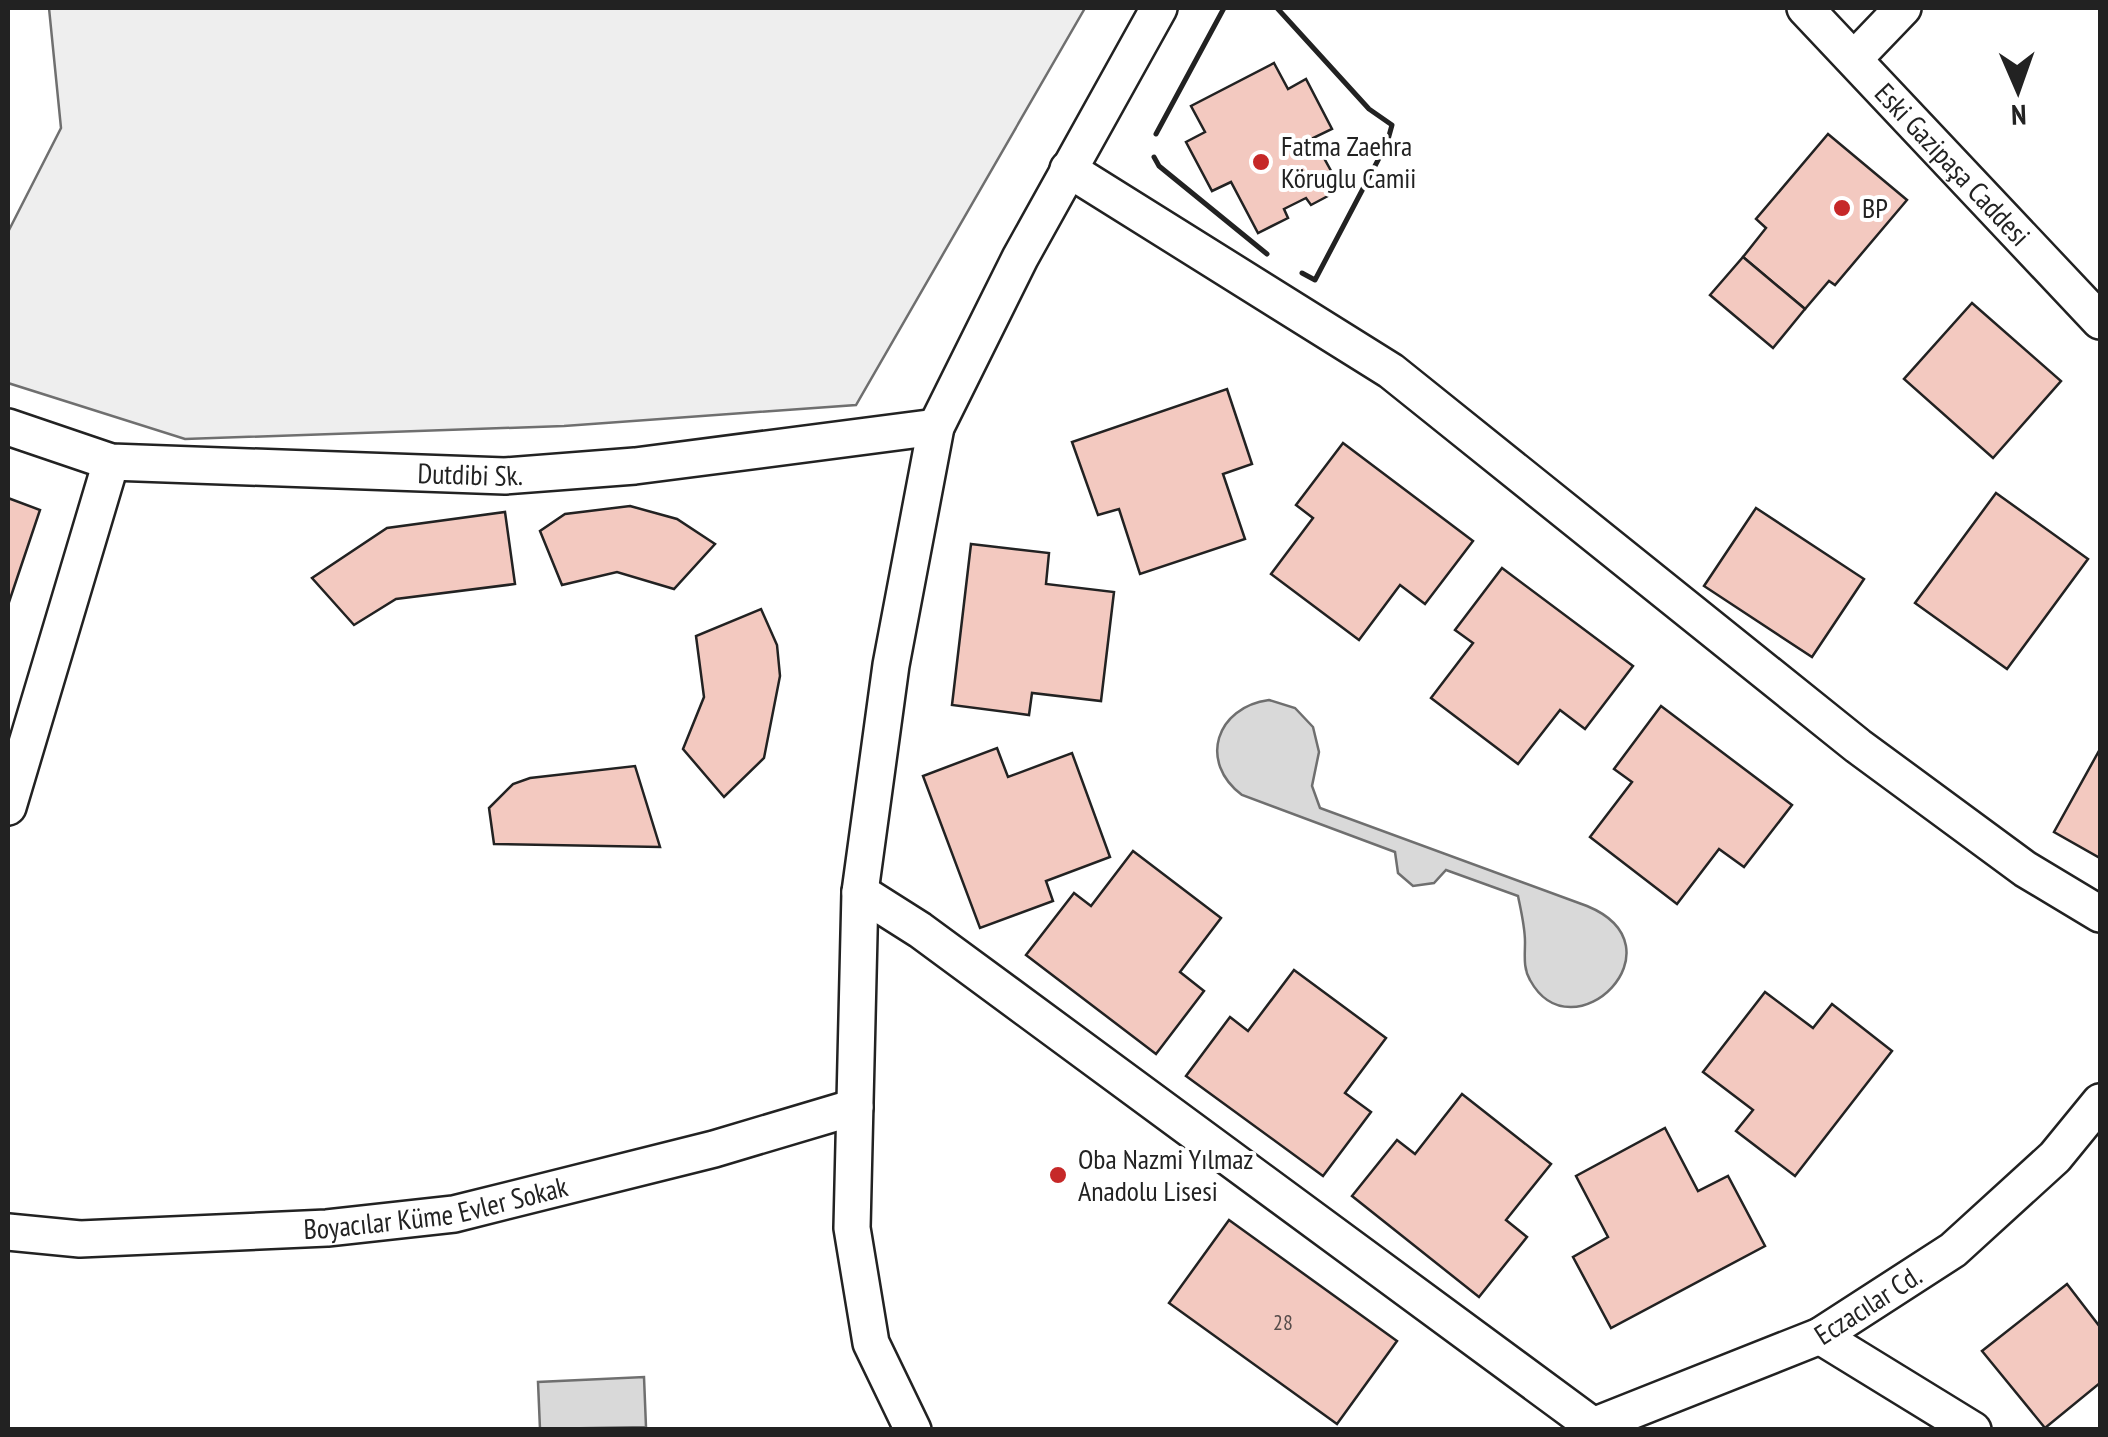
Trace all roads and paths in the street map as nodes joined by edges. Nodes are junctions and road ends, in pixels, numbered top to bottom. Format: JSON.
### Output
{"nodes":[{"id":1,"x":1159,"y":8,"type":"edge"},
{"id":2,"x":1806,"y":8,"type":"edge"},
{"id":3,"x":1903,"y":8,"type":"edge"},
{"id":4,"x":1855,"y":58,"type":"junction"},
{"id":5,"x":1068,"y":169,"type":"junction"},
{"id":6,"x":2100,"y":322,"type":"edge"},
{"id":7,"x":936,"y":426,"type":"junction"},
{"id":8,"x":8,"y":427,"type":"edge"},
{"id":9,"x":111,"y":462,"type":"junction"},
{"id":10,"x":8,"y":807,"type":"edge"},
{"id":11,"x":860,"y":892,"type":"junction"},
{"id":12,"x":2100,"y":914,"type":"edge"},
{"id":13,"x":2100,"y":1102,"type":"edge"},
{"id":14,"x":855,"y":1107,"type":"junction"},
{"id":15,"x":8,"y":1232,"type":"edge"},
{"id":16,"x":1820,"y":1336,"type":"junction"},
{"id":17,"x":1588,"y":1427,"type":"edge"},
{"id":18,"x":912,"y":1430,"type":"edge"},
{"id":19,"x":1974,"y":1430,"type":"edge"}],
"edges":[{"from":1,"to":5,"type":"street"},
{"from":2,"to":4,"type":"street","name":"Eski Gazipaşa Caddesi"},
{"from":3,"to":4,"type":"street"},
{"from":4,"to":6,"type":"street","name":"Eski Gazipaşa Caddesi"},
{"from":5,"to":7,"type":"street"},
{"from":5,"to":12,"type":"street"},
{"from":7,"to":9,"type":"street","name":"Dutdibi Sk."},
{"from":7,"to":11,"type":"street"},
{"from":8,"to":9,"type":"street","name":"Dutdibi Sk."},
{"from":9,"to":10,"type":"street"},
{"from":11,"to":14,"type":"street"},
{"from":11,"to":17,"type":"street"},
{"from":13,"to":16,"type":"street","name":"Eczacılar Cd."},
{"from":14,"to":15,"type":"street","name":"Boyacılar Küme Evler Sokak"},
{"from":14,"to":18,"type":"street"},
{"from":16,"to":17,"type":"street","name":"Eczacılar Cd."},
{"from":16,"to":19,"type":"street"}]}
